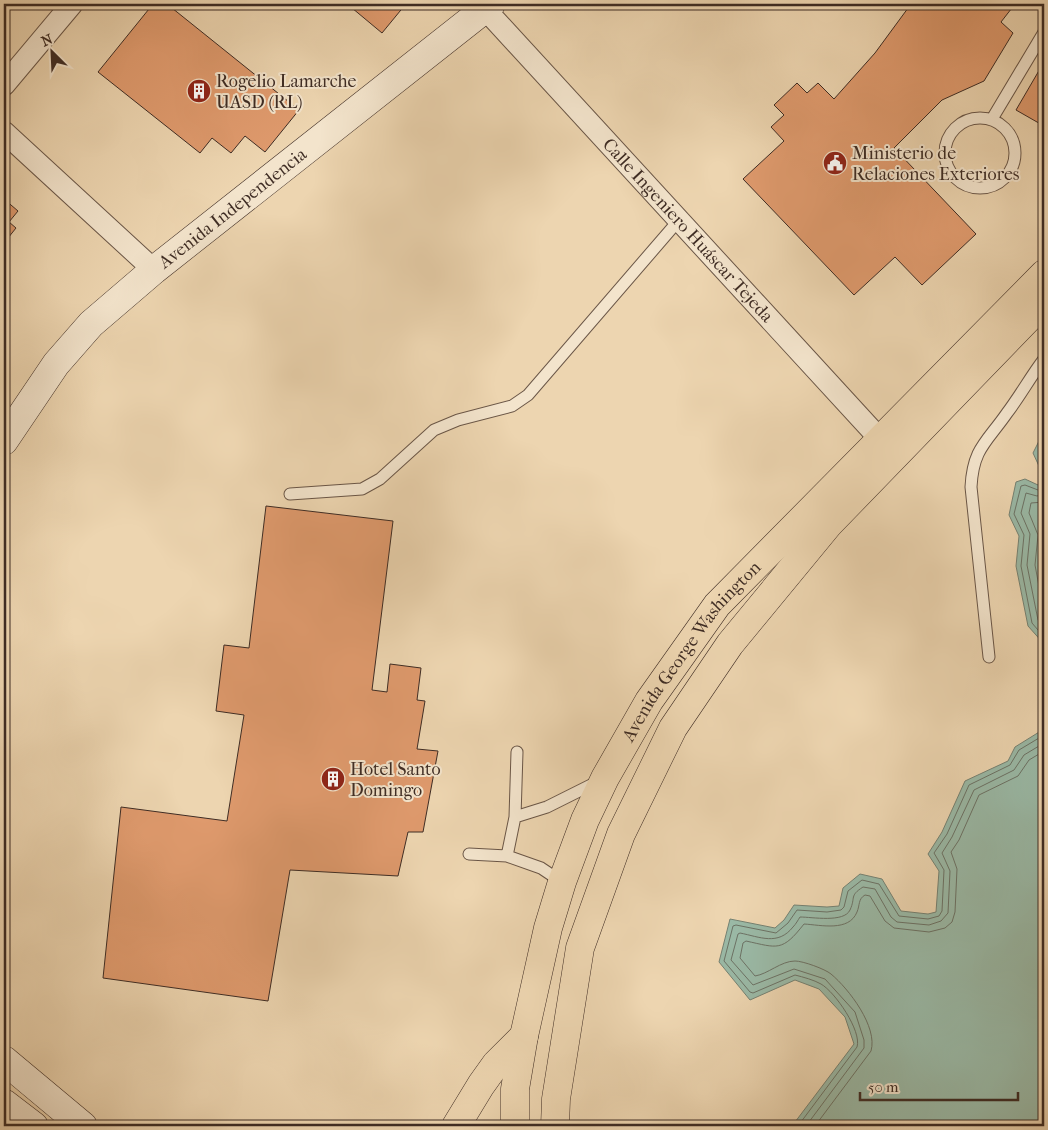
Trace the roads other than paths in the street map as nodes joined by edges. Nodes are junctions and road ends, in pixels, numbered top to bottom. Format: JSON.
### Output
{"nodes":[{"id":1,"x":72,"y":4,"type":"edge"},
{"id":2,"x":485,"y":5,"type":"edge"},
{"id":3,"x":1044,"y":32,"type":"edge"},
{"id":4,"x":4,"y":85,"type":"edge"},
{"id":5,"x":992,"y":119,"type":"junction"},
{"id":6,"x":4,"y":132,"type":"edge"},
{"id":7,"x":679,"y":220,"type":"junction"},
{"id":8,"x":154,"y":270,"type":"junction"},
{"id":9,"x":1044,"y":274,"type":"edge"},
{"id":10,"x":1044,"y":302,"type":"edge"},
{"id":11,"x":1044,"y":359,"type":"edge"},
{"id":12,"x":4,"y":441,"type":"edge"},
{"id":13,"x":888,"y":448,"type":"junction"},
{"id":14,"x":290,"y":494,"type":"dead end"},
{"id":15,"x":989,"y":657,"type":"dead end"},
{"id":16,"x":518,"y":752,"type":"dead end"},
{"id":17,"x":605,"y":778,"type":"junction"},
{"id":18,"x":516,"y":817,"type":"junction"},
{"id":19,"x":468,"y":854,"type":"dead end"},
{"id":20,"x":507,"y":856,"type":"junction"},
{"id":21,"x":562,"y":882,"type":"junction"},
{"id":22,"x":524,"y":1036,"type":"junction"},
{"id":23,"x":4,"y":1060,"type":"edge"},
{"id":24,"x":4,"y":1103,"type":"edge"},
{"id":25,"x":34,"y":1126,"type":"edge"},
{"id":26,"x":83,"y":1126,"type":"edge"},
{"id":27,"x":456,"y":1126,"type":"edge"},
{"id":28,"x":515,"y":1126,"type":"edge"},
{"id":29,"x":555,"y":1126,"type":"edge"}],
"edges":[{"from":1,"to":4,"type":"street"},
{"from":2,"to":7,"type":"street","name":"Calle Ingeniero Huáscar Tejeda"},
{"from":2,"to":8,"type":"main road","name":"Avenida Independencia"},
{"from":3,"to":5,"type":"lane"},
{"from":5,"to":5,"type":"lane"},
{"from":6,"to":8,"type":"street"},
{"from":7,"to":13,"type":"street","name":"Calle Ingeniero Huáscar Tejeda"},
{"from":7,"to":14,"type":"lane"},
{"from":8,"to":12,"type":"main road","name":"Avenida Independencia"},
{"from":9,"to":13,"type":"highway","name":"Avenida George Washington"},
{"from":10,"to":13,"type":"highway","name":"Avenida George Washington"},
{"from":11,"to":15,"type":"lane"},
{"from":13,"to":17,"type":"highway","name":"Avenida George Washington"},
{"from":13,"to":29,"type":"highway","name":"Avenida George Washington"},
{"from":16,"to":18,"type":"lane"},
{"from":17,"to":18,"type":"lane"},
{"from":17,"to":21,"type":"highway","name":"Avenida George Washington"},
{"from":18,"to":20,"type":"lane"},
{"from":19,"to":20,"type":"lane"},
{"from":20,"to":21,"type":"lane"},
{"from":21,"to":22,"type":"highway","name":"Avenida George Washington"},
{"from":22,"to":27,"type":"highway"},
{"from":22,"to":28,"type":"highway","name":"Avenida George Washington"},
{"from":23,"to":26,"type":"main road"},
{"from":24,"to":25,"type":"main road"}]}
